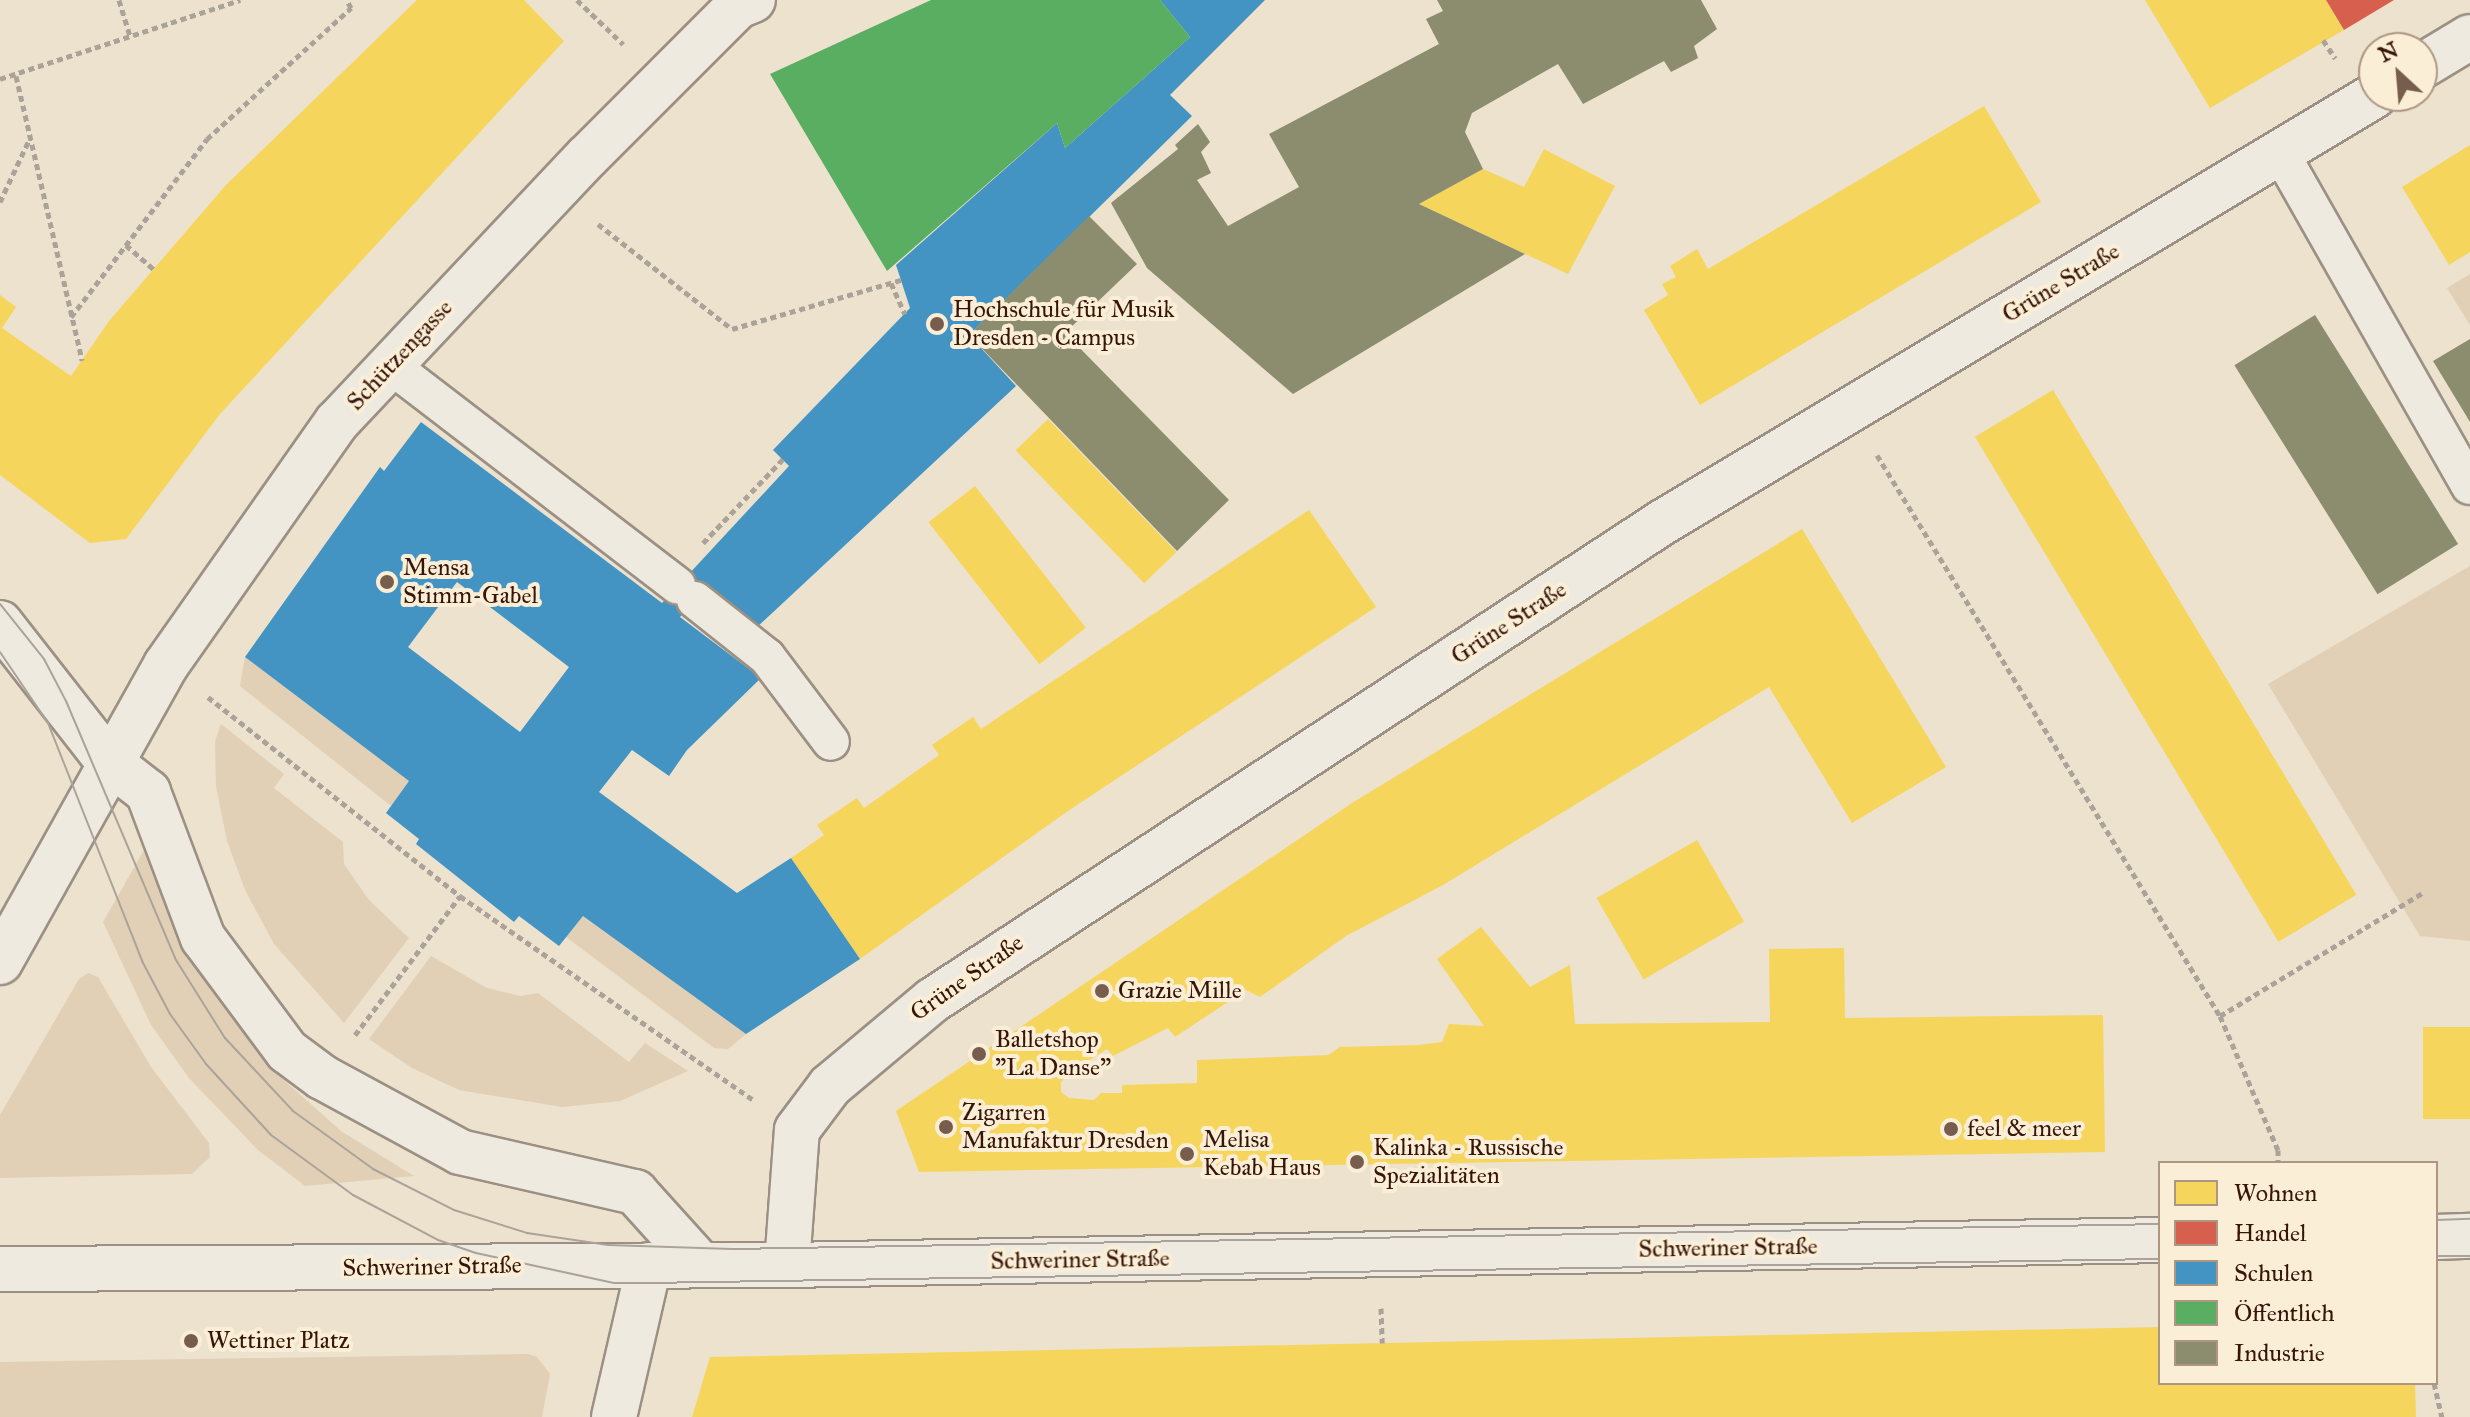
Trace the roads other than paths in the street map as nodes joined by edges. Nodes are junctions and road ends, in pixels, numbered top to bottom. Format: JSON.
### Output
{"nodes":[{"id":1,"x":753,"y":0,"type":"edge"},
{"id":2,"x":2470,"y":37,"type":"edge"},
{"id":3,"x":2438,"y":56,"type":"edge"},
{"id":4,"x":2358,"y":106,"type":"edge"},
{"id":5,"x":2280,"y":152,"type":"junction"},
{"id":6,"x":390,"y":365,"type":"junction"},
{"id":7,"x":2470,"y":486,"type":"edge"},
{"id":8,"x":0,"y":623,"type":"edge"},
{"id":9,"x":831,"y":742,"type":"dead end"},
{"id":10,"x":108,"y":761,"type":"junction"},
{"id":11,"x":0,"y":962,"type":"edge"},
{"id":12,"x":2470,"y":1236,"type":"edge"},
{"id":13,"x":2438,"y":1237,"type":"edge"},
{"id":14,"x":2158,"y":1240,"type":"edge"},
{"id":15,"x":649,"y":1265,"type":"junction"},
{"id":16,"x":701,"y":1265,"type":"junction"},
{"id":17,"x":787,"y":1265,"type":"junction"},
{"id":18,"x":0,"y":1269,"type":"edge"},
{"id":19,"x":614,"y":1417,"type":"edge"}],
"edges":[{"from":1,"to":6,"type":"street","name":"Schützengasse"},
{"from":2,"to":3,"type":"street"},
{"from":4,"to":5,"type":"street","name":"Grüne Straße"},
{"from":5,"to":7,"type":"lane"},
{"from":5,"to":17,"type":"street","name":"Grüne Straße"},
{"from":6,"to":9,"type":"lane"},
{"from":6,"to":10,"type":"street","name":"Schützengasse"},
{"from":8,"to":10,"type":"street"},
{"from":10,"to":11,"type":"street"},
{"from":10,"to":16,"type":"street"},
{"from":12,"to":13,"type":"street"},
{"from":14,"to":17,"type":"street","name":"Schweriner Straße"},
{"from":15,"to":16,"type":"street","name":"Schweriner Straße"},
{"from":15,"to":18,"type":"street","name":"Schweriner Straße"},
{"from":15,"to":19,"type":"street"},
{"from":16,"to":17,"type":"street","name":"Schweriner Straße"}]}
